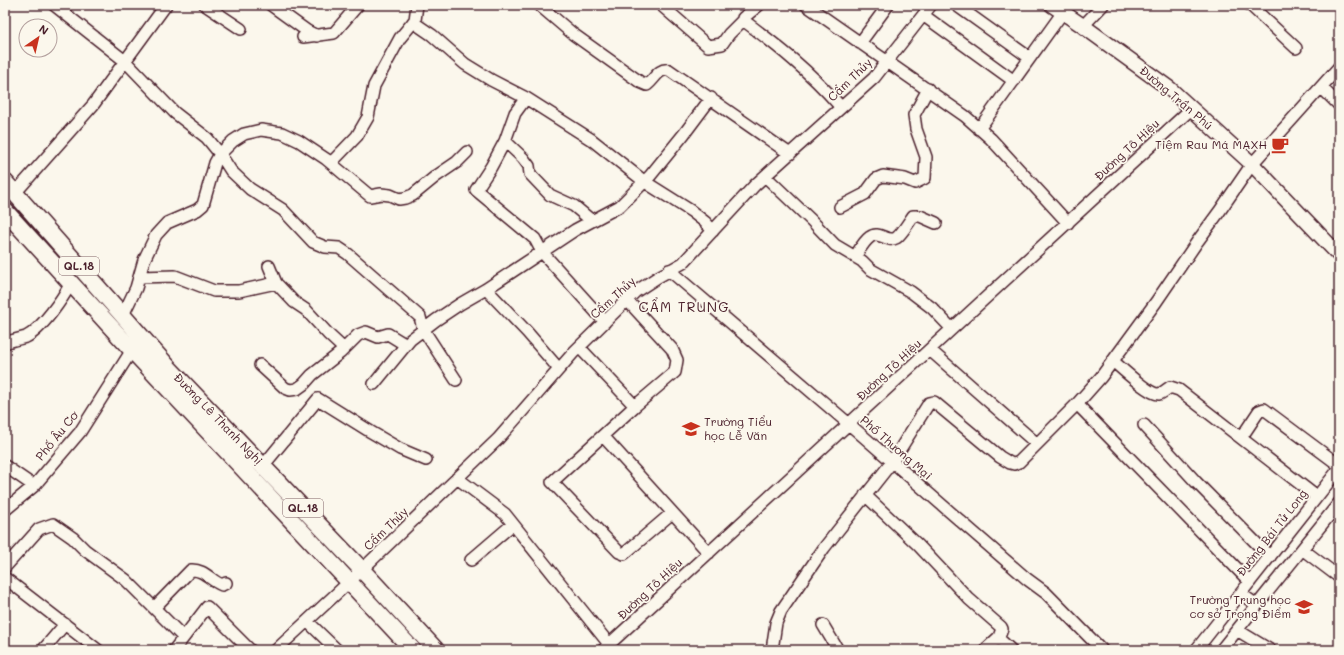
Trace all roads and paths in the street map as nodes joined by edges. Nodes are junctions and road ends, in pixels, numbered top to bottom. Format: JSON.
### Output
{"nodes":[{"id":1,"x":54,"y":5,"type":"edge"},
{"id":2,"x":166,"y":5,"type":"edge"},
{"id":3,"x":205,"y":5,"type":"edge"},
{"id":4,"x":271,"y":5,"type":"edge"},
{"id":5,"x":358,"y":5,"type":"edge"},
{"id":6,"x":417,"y":5,"type":"edge"},
{"id":7,"x":539,"y":5,"type":"edge"},
{"id":8,"x":661,"y":5,"type":"edge"},
{"id":9,"x":759,"y":5,"type":"edge"},
{"id":10,"x":806,"y":5,"type":"edge"},
{"id":11,"x":888,"y":5,"type":"edge"},
{"id":12,"x":931,"y":5,"type":"edge"},
{"id":13,"x":956,"y":5,"type":"edge"},
{"id":14,"x":1103,"y":5,"type":"edge"},
{"id":15,"x":1250,"y":5,"type":"edge"},
{"id":16,"x":1058,"y":8,"type":"edge"},
{"id":17,"x":923,"y":15,"type":"junction"},
{"id":18,"x":743,"y":20,"type":"junction"},
{"id":19,"x":413,"y":22,"type":"junction"},
{"id":20,"x":1083,"y":26,"type":"junction"},
{"id":21,"x":241,"y":29,"type":"dead end"},
{"id":22,"x":318,"y":36,"type":"junction"},
{"id":23,"x":303,"y":37,"type":"dead end"},
{"id":24,"x":860,"y":43,"type":"junction"},
{"id":25,"x":1296,"y":48,"type":"dead end"},
{"id":26,"x":1030,"y":58,"type":"junction"},
{"id":27,"x":125,"y":61,"type":"junction"},
{"id":28,"x":887,"y":61,"type":"junction"},
{"id":29,"x":1339,"y":67,"type":"edge"},
{"id":30,"x":1014,"y":81,"type":"junction"},
{"id":31,"x":1321,"y":88,"type":"junction"},
{"id":32,"x":928,"y":90,"type":"junction"},
{"id":33,"x":526,"y":98,"type":"junction"},
{"id":34,"x":711,"y":98,"type":"junction"},
{"id":35,"x":1339,"y":105,"type":"edge"},
{"id":36,"x":840,"y":108,"type":"junction"},
{"id":37,"x":1191,"y":109,"type":"junction"},
{"id":38,"x":979,"y":129,"type":"junction"},
{"id":39,"x":504,"y":141,"type":"junction"},
{"id":40,"x":467,"y":152,"type":"dead end"},
{"id":41,"x":220,"y":154,"type":"junction"},
{"id":42,"x":790,"y":154,"type":"junction"},
{"id":43,"x":331,"y":163,"type":"junction"},
{"id":44,"x":1252,"y":164,"type":"junction"},
{"id":45,"x":765,"y":176,"type":"junction"},
{"id":46,"x":645,"y":182,"type":"junction"},
{"id":47,"x":10,"y":188,"type":"edge"},
{"id":48,"x":840,"y":207,"type":"dead end"},
{"id":49,"x":5,"y":211,"type":"edge"},
{"id":50,"x":592,"y":221,"type":"junction"},
{"id":51,"x":1068,"y":222,"type":"junction"},
{"id":52,"x":936,"y":223,"type":"dead end"},
{"id":53,"x":713,"y":231,"type":"junction"},
{"id":54,"x":542,"y":252,"type":"junction"},
{"id":55,"x":1339,"y":255,"type":"edge"},
{"id":56,"x":854,"y":257,"type":"junction"},
{"id":57,"x":269,"y":266,"type":"dead end"},
{"id":58,"x":669,"y":270,"type":"junction"},
{"id":59,"x":139,"y":277,"type":"junction"},
{"id":60,"x":71,"y":283,"type":"junction"},
{"id":61,"x":276,"y":283,"type":"junction"},
{"id":62,"x":486,"y":289,"type":"junction"},
{"id":63,"x":627,"y":300,"type":"junction"},
{"id":64,"x":123,"y":315,"type":"junction"},
{"id":65,"x":605,"y":322,"type":"junction"},
{"id":66,"x":423,"y":329,"type":"junction"},
{"id":67,"x":952,"y":329,"type":"junction"},
{"id":68,"x":5,"y":343,"type":"edge"},
{"id":69,"x":406,"y":345,"type":"junction"},
{"id":70,"x":579,"y":347,"type":"junction"},
{"id":71,"x":344,"y":349,"type":"junction"},
{"id":72,"x":930,"y":350,"type":"junction"},
{"id":73,"x":142,"y":353,"type":"junction"},
{"id":74,"x":1113,"y":361,"type":"junction"},
{"id":75,"x":260,"y":365,"type":"dead end"},
{"id":76,"x":559,"y":370,"type":"junction"},
{"id":77,"x":164,"y":373,"type":"junction"},
{"id":78,"x":456,"y":380,"type":"dead end"},
{"id":79,"x":374,"y":384,"type":"dead end"},
{"id":80,"x":1077,"y":404,"type":"junction"},
{"id":81,"x":635,"y":406,"type":"junction"},
{"id":82,"x":849,"y":424,"type":"junction"},
{"id":83,"x":1144,"y":425,"type":"dead end"},
{"id":84,"x":603,"y":436,"type":"junction"},
{"id":85,"x":1241,"y":438,"type":"junction"},
{"id":86,"x":1037,"y":444,"type":"junction"},
{"id":87,"x":426,"y":460,"type":"dead end"},
{"id":88,"x":892,"y":462,"type":"junction"},
{"id":89,"x":1339,"y":465,"type":"edge"},
{"id":90,"x":5,"y":466,"type":"edge"},
{"id":91,"x":263,"y":466,"type":"junction"},
{"id":92,"x":1339,"y":469,"type":"edge"},
{"id":93,"x":457,"y":478,"type":"junction"},
{"id":94,"x":34,"y":486,"type":"junction"},
{"id":95,"x":865,"y":495,"type":"junction"},
{"id":96,"x":1317,"y":496,"type":"junction"},
{"id":97,"x":1339,"y":503,"type":"edge"},
{"id":98,"x":5,"y":510,"type":"edge"},
{"id":99,"x":672,"y":513,"type":"junction"},
{"id":100,"x":513,"y":524,"type":"junction"},
{"id":101,"x":1302,"y":549,"type":"junction"},
{"id":102,"x":708,"y":553,"type":"junction"},
{"id":103,"x":1270,"y":557,"type":"junction"},
{"id":104,"x":471,"y":560,"type":"dead end"},
{"id":105,"x":5,"y":567,"type":"edge"},
{"id":106,"x":362,"y":570,"type":"junction"},
{"id":107,"x":1339,"y":577,"type":"edge"},
{"id":108,"x":5,"y":578,"type":"edge"},
{"id":109,"x":349,"y":582,"type":"junction"},
{"id":110,"x":1250,"y":582,"type":"junction"},
{"id":111,"x":226,"y":583,"type":"dead end"},
{"id":112,"x":1241,"y":594,"type":"junction"},
{"id":113,"x":1257,"y":605,"type":"junction"},
{"id":114,"x":154,"y":608,"type":"junction"},
{"id":115,"x":307,"y":621,"type":"junction"},
{"id":116,"x":65,"y":624,"type":"junction"},
{"id":117,"x":823,"y":625,"type":"dead end"},
{"id":118,"x":1237,"y":630,"type":"junction"},
{"id":119,"x":183,"y":637,"type":"junction"},
{"id":120,"x":998,"y":637,"type":"junction"},
{"id":121,"x":606,"y":647,"type":"edge"},
{"id":122,"x":43,"y":650,"type":"edge"},
{"id":123,"x":98,"y":650,"type":"edge"},
{"id":124,"x":174,"y":650,"type":"edge"},
{"id":125,"x":250,"y":650,"type":"edge"},
{"id":126,"x":276,"y":650,"type":"edge"},
{"id":127,"x":337,"y":650,"type":"edge"},
{"id":128,"x":413,"y":650,"type":"edge"},
{"id":129,"x":436,"y":650,"type":"edge"},
{"id":130,"x":772,"y":650,"type":"edge"},
{"id":131,"x":838,"y":650,"type":"edge"},
{"id":132,"x":985,"y":650,"type":"edge"},
{"id":133,"x":1011,"y":650,"type":"edge"},
{"id":134,"x":1102,"y":650,"type":"edge"},
{"id":135,"x":1196,"y":650,"type":"edge"},
{"id":136,"x":1221,"y":650,"type":"edge"},
{"id":137,"x":1270,"y":650,"type":"edge"}],
"edges":[{"from":1,"to":27,"type":"street"},
{"from":2,"to":27,"type":"street"},
{"from":3,"to":21,"type":"street"},
{"from":4,"to":22,"type":"street"},
{"from":5,"to":22,"type":"street"},
{"from":6,"to":19,"type":"street"},
{"from":7,"to":34,"type":"street"},
{"from":8,"to":18,"type":"street"},
{"from":9,"to":18,"type":"street"},
{"from":10,"to":24,"type":"street"},
{"from":11,"to":24,"type":"street"},
{"from":12,"to":17,"type":"street","name":"Cẩm Thủy"},
{"from":13,"to":26,"type":"street"},
{"from":14,"to":20,"type":"street"},
{"from":15,"to":25,"type":"street"},
{"from":16,"to":20,"type":"main road","name":"Đường Trần Phú"},
{"from":16,"to":26,"type":"street"},
{"from":17,"to":28,"type":"street","name":"Cẩm Thủy"},
{"from":17,"to":30,"type":"street"},
{"from":18,"to":36,"type":"street"},
{"from":19,"to":33,"type":"street"},
{"from":19,"to":43,"type":"street"},
{"from":20,"to":37,"type":"main road","name":"Đường Trần Phú"},
{"from":22,"to":23,"type":"street"},
{"from":24,"to":28,"type":"street"},
{"from":26,"to":30,"type":"street"},
{"from":27,"to":41,"type":"street"},
{"from":27,"to":47,"type":"street"},
{"from":28,"to":32,"type":"street"},
{"from":28,"to":36,"type":"street","name":"Cẩm Thủy"},
{"from":29,"to":31,"type":"street"},
{"from":30,"to":38,"type":"street"},
{"from":31,"to":35,"type":"street"},
{"from":31,"to":44,"type":"street"},
{"from":32,"to":38,"type":"street"},
{"from":32,"to":48,"type":"street"},
{"from":33,"to":39,"type":"street"},
{"from":33,"to":46,"type":"street"},
{"from":34,"to":42,"type":"street"},
{"from":34,"to":46,"type":"street"},
{"from":36,"to":42,"type":"street","name":"Cẩm Thủy"},
{"from":37,"to":44,"type":"main road","name":"Đường Trần Phú"},
{"from":37,"to":51,"type":"street","name":"Đường Tô Hiệu"},
{"from":38,"to":51,"type":"street"},
{"from":39,"to":50,"type":"street"},
{"from":39,"to":54,"type":"street"},
{"from":40,"to":43,"type":"street"},
{"from":41,"to":43,"type":"street"},
{"from":41,"to":59,"type":"street"},
{"from":41,"to":66,"type":"street"},
{"from":42,"to":45,"type":"street","name":"Cẩm Thủy"},
{"from":44,"to":55,"type":"main road","name":"Đường Trần Phú"},
{"from":44,"to":74,"type":"street"},
{"from":45,"to":53,"type":"street","name":"Cẩm Thủy"},
{"from":45,"to":56,"type":"street"},
{"from":46,"to":50,"type":"street"},
{"from":46,"to":53,"type":"street"},
{"from":47,"to":64,"type":"highway","name":"Đường Lê Thanh Nghị","number":"QL.18"},
{"from":49,"to":60,"type":"highway","name":"Đường Lê Thanh Nghị","number":"QL.18"},
{"from":50,"to":54,"type":"street"},
{"from":51,"to":67,"type":"street","name":"Đường Tô Hiệu"},
{"from":52,"to":56,"type":"street"},
{"from":53,"to":58,"type":"street","name":"Cẩm Thủy"},
{"from":54,"to":62,"type":"street"},
{"from":54,"to":65,"type":"street"},
{"from":56,"to":67,"type":"street"},
{"from":57,"to":61,"type":"street"},
{"from":58,"to":63,"type":"street","name":"Cẩm Thủy"},
{"from":58,"to":82,"type":"street","name":"Phố Thương Mại"},
{"from":59,"to":61,"type":"street"},
{"from":59,"to":64,"type":"street"},
{"from":60,"to":68,"type":"street"},
{"from":60,"to":73,"type":"highway","name":"Đường Lê Thanh Nghị","number":"QL.18"},
{"from":61,"to":71,"type":"street"},
{"from":62,"to":66,"type":"street"},
{"from":62,"to":76,"type":"street"},
{"from":63,"to":65,"type":"street","name":"Cẩm Thủy"},
{"from":63,"to":81,"type":"street"},
{"from":64,"to":73,"type":"highway","name":"Đường Lê Thanh Nghị","number":"QL.18"},
{"from":65,"to":70,"type":"street","name":"Cẩm Thủy"},
{"from":66,"to":69,"type":"street"},
{"from":66,"to":78,"type":"street"},
{"from":67,"to":72,"type":"street","name":"Đường Tô Hiệu"},
{"from":69,"to":71,"type":"street"},
{"from":69,"to":79,"type":"street"},
{"from":70,"to":76,"type":"street","name":"Cẩm Thủy"},
{"from":70,"to":81,"type":"street"},
{"from":71,"to":75,"type":"street"},
{"from":72,"to":82,"type":"street","name":"Đường Tô Hiệu"},
{"from":72,"to":86,"type":"street"},
{"from":73,"to":77,"type":"highway","name":"Đường Lê Thanh Nghị","number":"QL.18"},
{"from":73,"to":94,"type":"street","name":"Phố Âu Cơ"},
{"from":74,"to":80,"type":"street"},
{"from":74,"to":85,"type":"street"},
{"from":76,"to":93,"type":"street","name":"Cẩm Thủy"},
{"from":77,"to":91,"type":"highway","name":"Đường Lê Thanh Nghị","number":"QL.18"},
{"from":77,"to":109,"type":"highway","name":"Đường Lê Thanh Nghị","number":"QL.18"},
{"from":80,"to":86,"type":"street"},
{"from":80,"to":110,"type":"street"},
{"from":81,"to":84,"type":"street"},
{"from":82,"to":88,"type":"street","name":"Phố Thương Mại"},
{"from":82,"to":102,"type":"street","name":"Đường Tô Hiệu"},
{"from":83,"to":103,"type":"street"},
{"from":84,"to":99,"type":"street"},
{"from":84,"to":99,"type":"street"},
{"from":85,"to":89,"type":"street"},
{"from":85,"to":96,"type":"street"},
{"from":86,"to":88,"type":"street"},
{"from":87,"to":91,"type":"street"},
{"from":88,"to":95,"type":"street"},
{"from":88,"to":134,"type":"street","name":"Phố Thương Mại"},
{"from":90,"to":94,"type":"street"},
{"from":91,"to":106,"type":"highway","name":"Đường Lê Thanh Nghị","number":"QL.18"},
{"from":92,"to":96,"type":"street","name":"Đường Bái Tử Long"},
{"from":93,"to":100,"type":"street"},
{"from":93,"to":106,"type":"street","name":"Cẩm Thủy"},
{"from":94,"to":98,"type":"street","name":"Phố Âu Cơ"},
{"from":95,"to":120,"type":"street"},
{"from":95,"to":130,"type":"street"},
{"from":96,"to":103,"type":"street","name":"Đường Bái Tử Long"},
{"from":97,"to":101,"type":"street"},
{"from":99,"to":102,"type":"street"},
{"from":100,"to":104,"type":"street"},
{"from":100,"to":121,"type":"street"},
{"from":101,"to":107,"type":"street"},
{"from":101,"to":113,"type":"street"},
{"from":102,"to":121,"type":"street","name":"Đường Tô Hiệu"},
{"from":103,"to":110,"type":"street","name":"Đường Bái Tử Long"},
{"from":105,"to":114,"type":"street"},
{"from":106,"to":109,"type":"street","name":"Cẩm Thủy"},
{"from":106,"to":129,"type":"highway","name":"Đường Lê Thanh Nghị","number":"QL.18"},
{"from":108,"to":116,"type":"street"},
{"from":109,"to":115,"type":"street","name":"Cẩm Thủy"},
{"from":109,"to":128,"type":"highway","name":"Đường Lê Thanh Nghị","number":"QL.18"},
{"from":110,"to":112,"type":"street","name":"Đường Bái Tử Long"},
{"from":111,"to":114,"type":"street"},
{"from":112,"to":113,"type":"street"},
{"from":112,"to":135,"type":"street","name":"Đường Bái Tử Long"},
{"from":113,"to":118,"type":"street"},
{"from":114,"to":119,"type":"street"},
{"from":115,"to":126,"type":"street","name":"Cẩm Thủy"},
{"from":115,"to":127,"type":"street"},
{"from":116,"to":122,"type":"street"},
{"from":116,"to":123,"type":"street"},
{"from":117,"to":131,"type":"street"},
{"from":118,"to":136,"type":"street"},
{"from":118,"to":137,"type":"street"},
{"from":119,"to":124,"type":"street"},
{"from":119,"to":125,"type":"street"},
{"from":120,"to":132,"type":"street"},
{"from":120,"to":133,"type":"street"}]}
